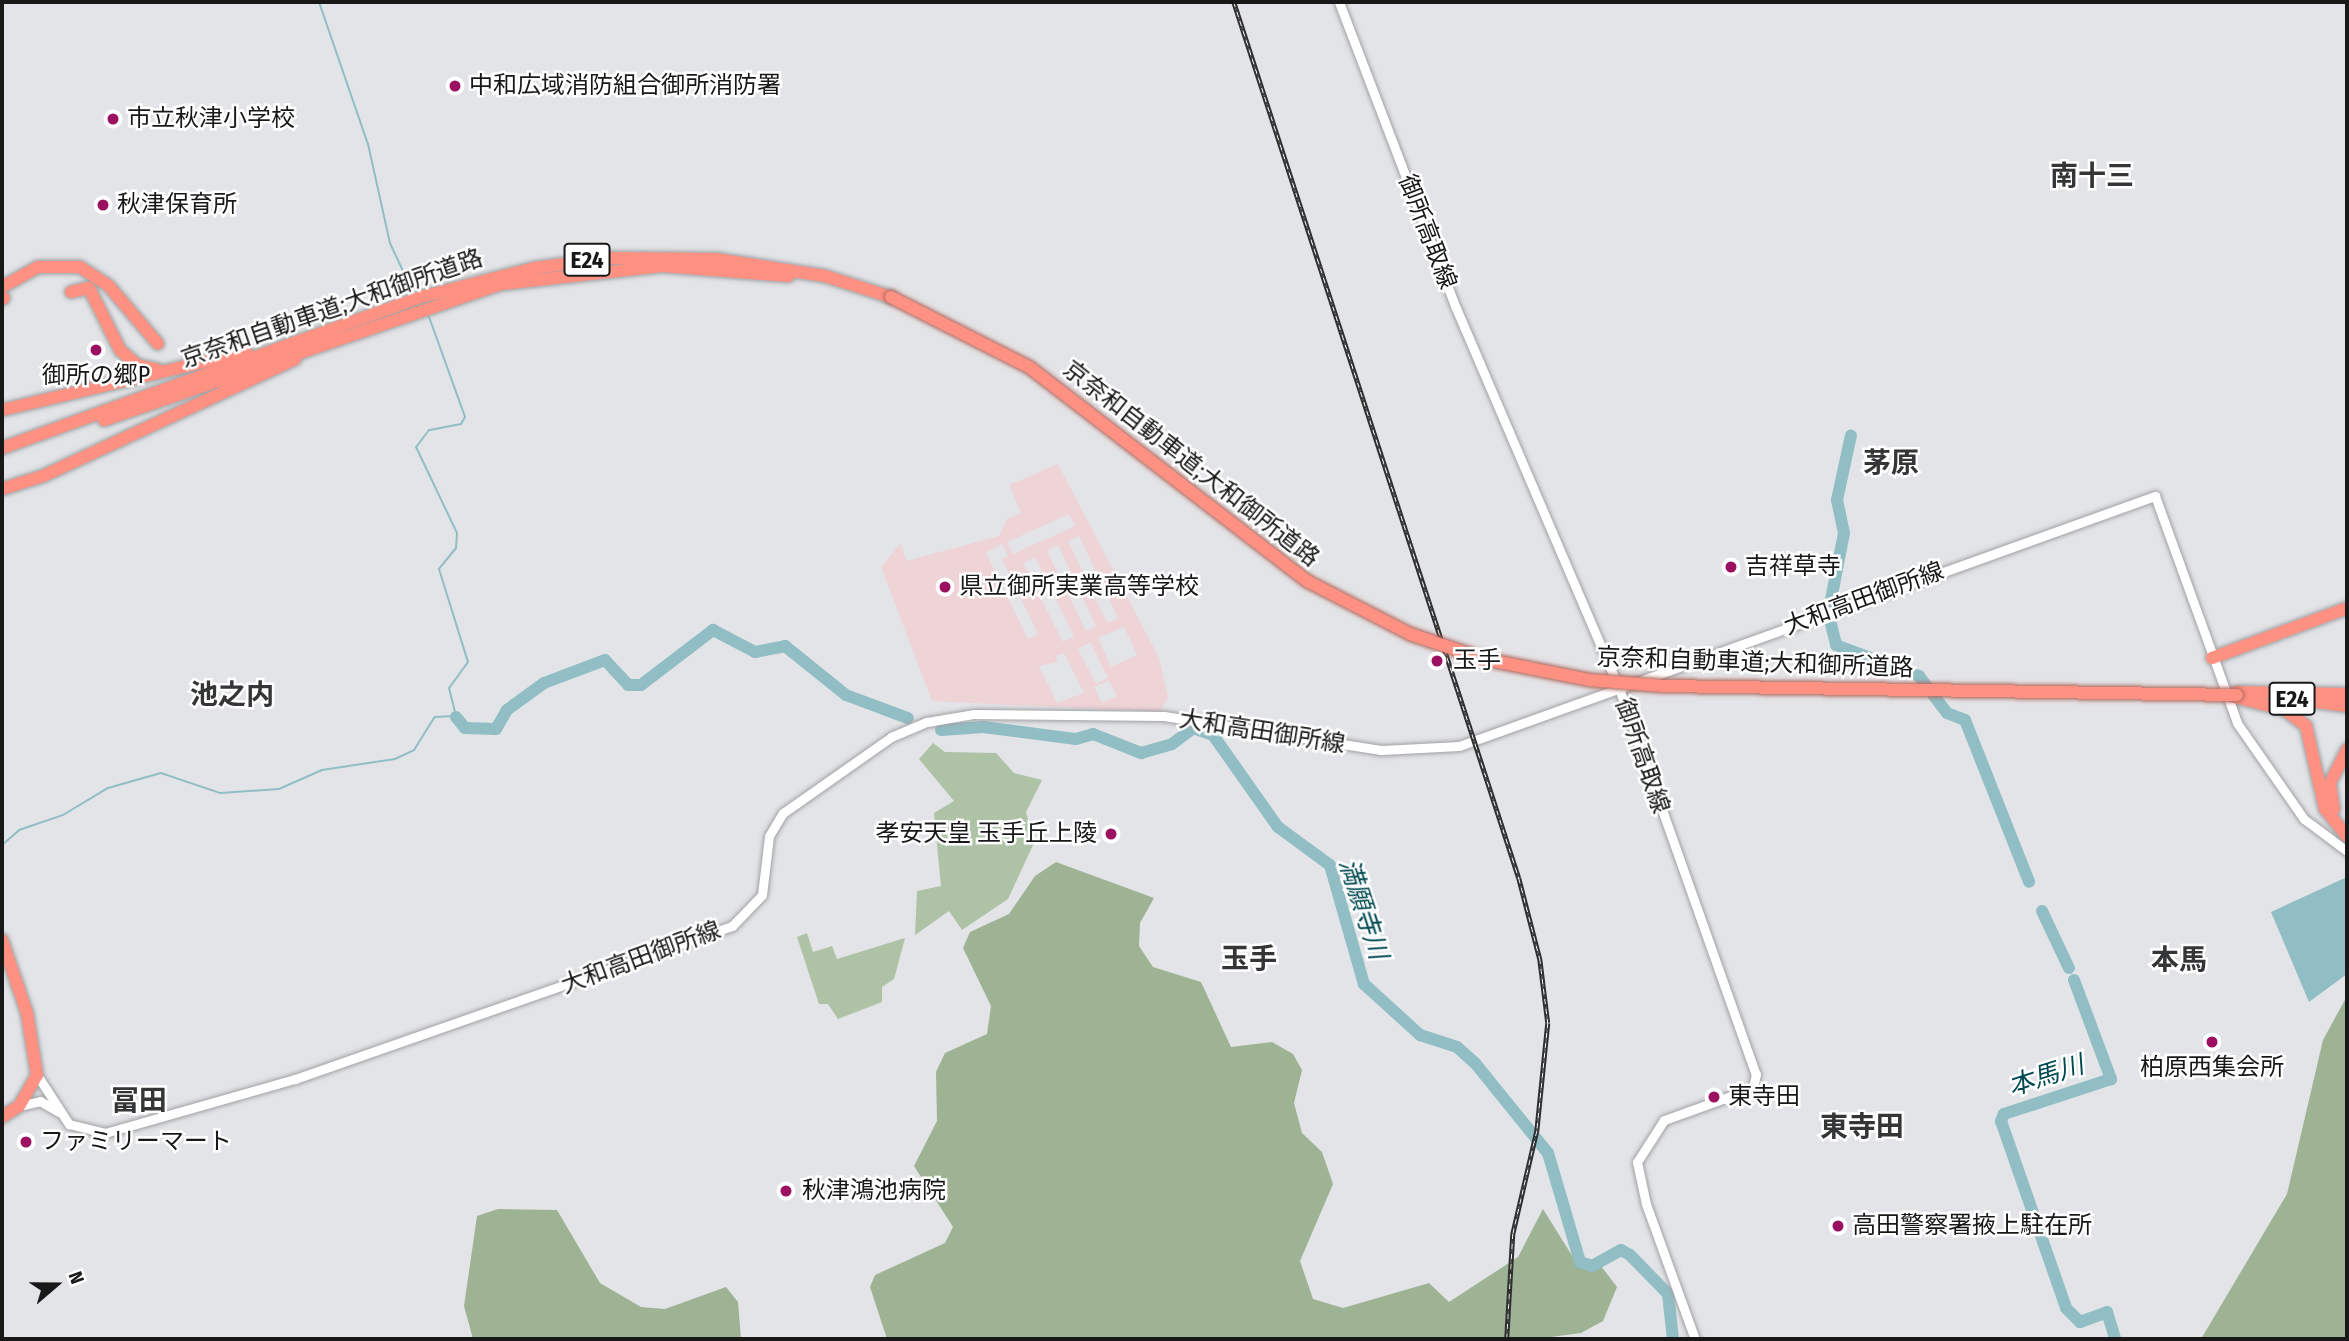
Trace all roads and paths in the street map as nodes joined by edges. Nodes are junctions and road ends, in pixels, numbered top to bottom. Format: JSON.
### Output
{"nodes":[{"id":1,"x":1339,"y":2,"type":"edge"},
{"id":2,"x":115,"y":292,"type":"junction"},
{"id":3,"x":3,"y":295,"type":"edge"},
{"id":4,"x":891,"y":298,"type":"junction"},
{"id":5,"x":158,"y":344,"type":"dead end"},
{"id":6,"x":173,"y":369,"type":"junction"},
{"id":7,"x":227,"y":371,"type":"junction"},
{"id":8,"x":2,"y":411,"type":"edge"},
{"id":9,"x":2,"y":448,"type":"edge"},
{"id":10,"x":2,"y":457,"type":"edge"},
{"id":11,"x":2,"y":489,"type":"edge"},
{"id":12,"x":2347,"y":608,"type":"edge"},
{"id":13,"x":2347,"y":615,"type":"edge"},
{"id":14,"x":2213,"y":661,"type":"junction"},
{"id":15,"x":1620,"y":691,"type":"junction"},
{"id":16,"x":2347,"y":694,"type":"edge"},
{"id":17,"x":2235,"y":696,"type":"junction"},
{"id":18,"x":2347,"y":706,"type":"edge"},
{"id":19,"x":2347,"y":749,"type":"edge"},
{"id":20,"x":2347,"y":826,"type":"edge"},
{"id":21,"x":2347,"y":836,"type":"edge"},
{"id":22,"x":2347,"y":851,"type":"edge"},
{"id":23,"x":2,"y":940,"type":"edge"},
{"id":24,"x":37,"y":1075,"type":"junction"},
{"id":25,"x":19,"y":1106,"type":"junction"},
{"id":26,"x":60,"y":1113,"type":"junction"},
{"id":27,"x":2,"y":1117,"type":"edge"},
{"id":28,"x":1695,"y":1339,"type":"edge"}],
"edges":[{"from":1,"to":15,"type":"main road","name":"御所高取線"},
{"from":2,"to":3,"type":"highway"},
{"from":2,"to":5,"type":"highway"},
{"from":2,"to":6,"type":"highway"},
{"from":4,"to":7,"type":"highway","name":"京奈和自動車道;大和御所道路","number":"E24"},
{"from":4,"to":7,"type":"highway","name":"京奈和自動車道;大和御所道路","number":"E24"},
{"from":4,"to":17,"type":"highway","name":"京奈和自動車道;大和御所道路","number":"E24","bridge":true},
{"from":6,"to":7,"type":"highway"},
{"from":6,"to":8,"type":"highway"},
{"from":7,"to":9,"type":"highway","name":"京奈和自動車道;大和御所道路"},
{"from":7,"to":10,"type":"highway","name":"京奈和自動車道;大和御所道路"},
{"from":7,"to":11,"type":"highway"},
{"from":12,"to":14,"type":"highway"},
{"from":13,"to":14,"type":"highway"},
{"from":14,"to":15,"type":"main road","name":"大和高田御所線"},
{"from":14,"to":22,"type":"main road","name":"大和高田御所線"},
{"from":15,"to":26,"type":"main road","name":"大和高田御所線"},
{"from":15,"to":28,"type":"main road","name":"御所高取線"},
{"from":16,"to":17,"type":"highway"},
{"from":17,"to":18,"type":"highway","name":"京奈和自動車道;大和御所道路","number":"E24"},
{"from":17,"to":21,"type":"highway"},
{"from":19,"to":20,"type":"highway"},
{"from":23,"to":24,"type":"highway"},
{"from":24,"to":25,"type":"highway"},
{"from":24,"to":26,"type":"main road","name":"大和高田御所線"},
{"from":25,"to":26,"type":"main road","name":"大和高田御所線"},
{"from":25,"to":27,"type":"highway"}]}
